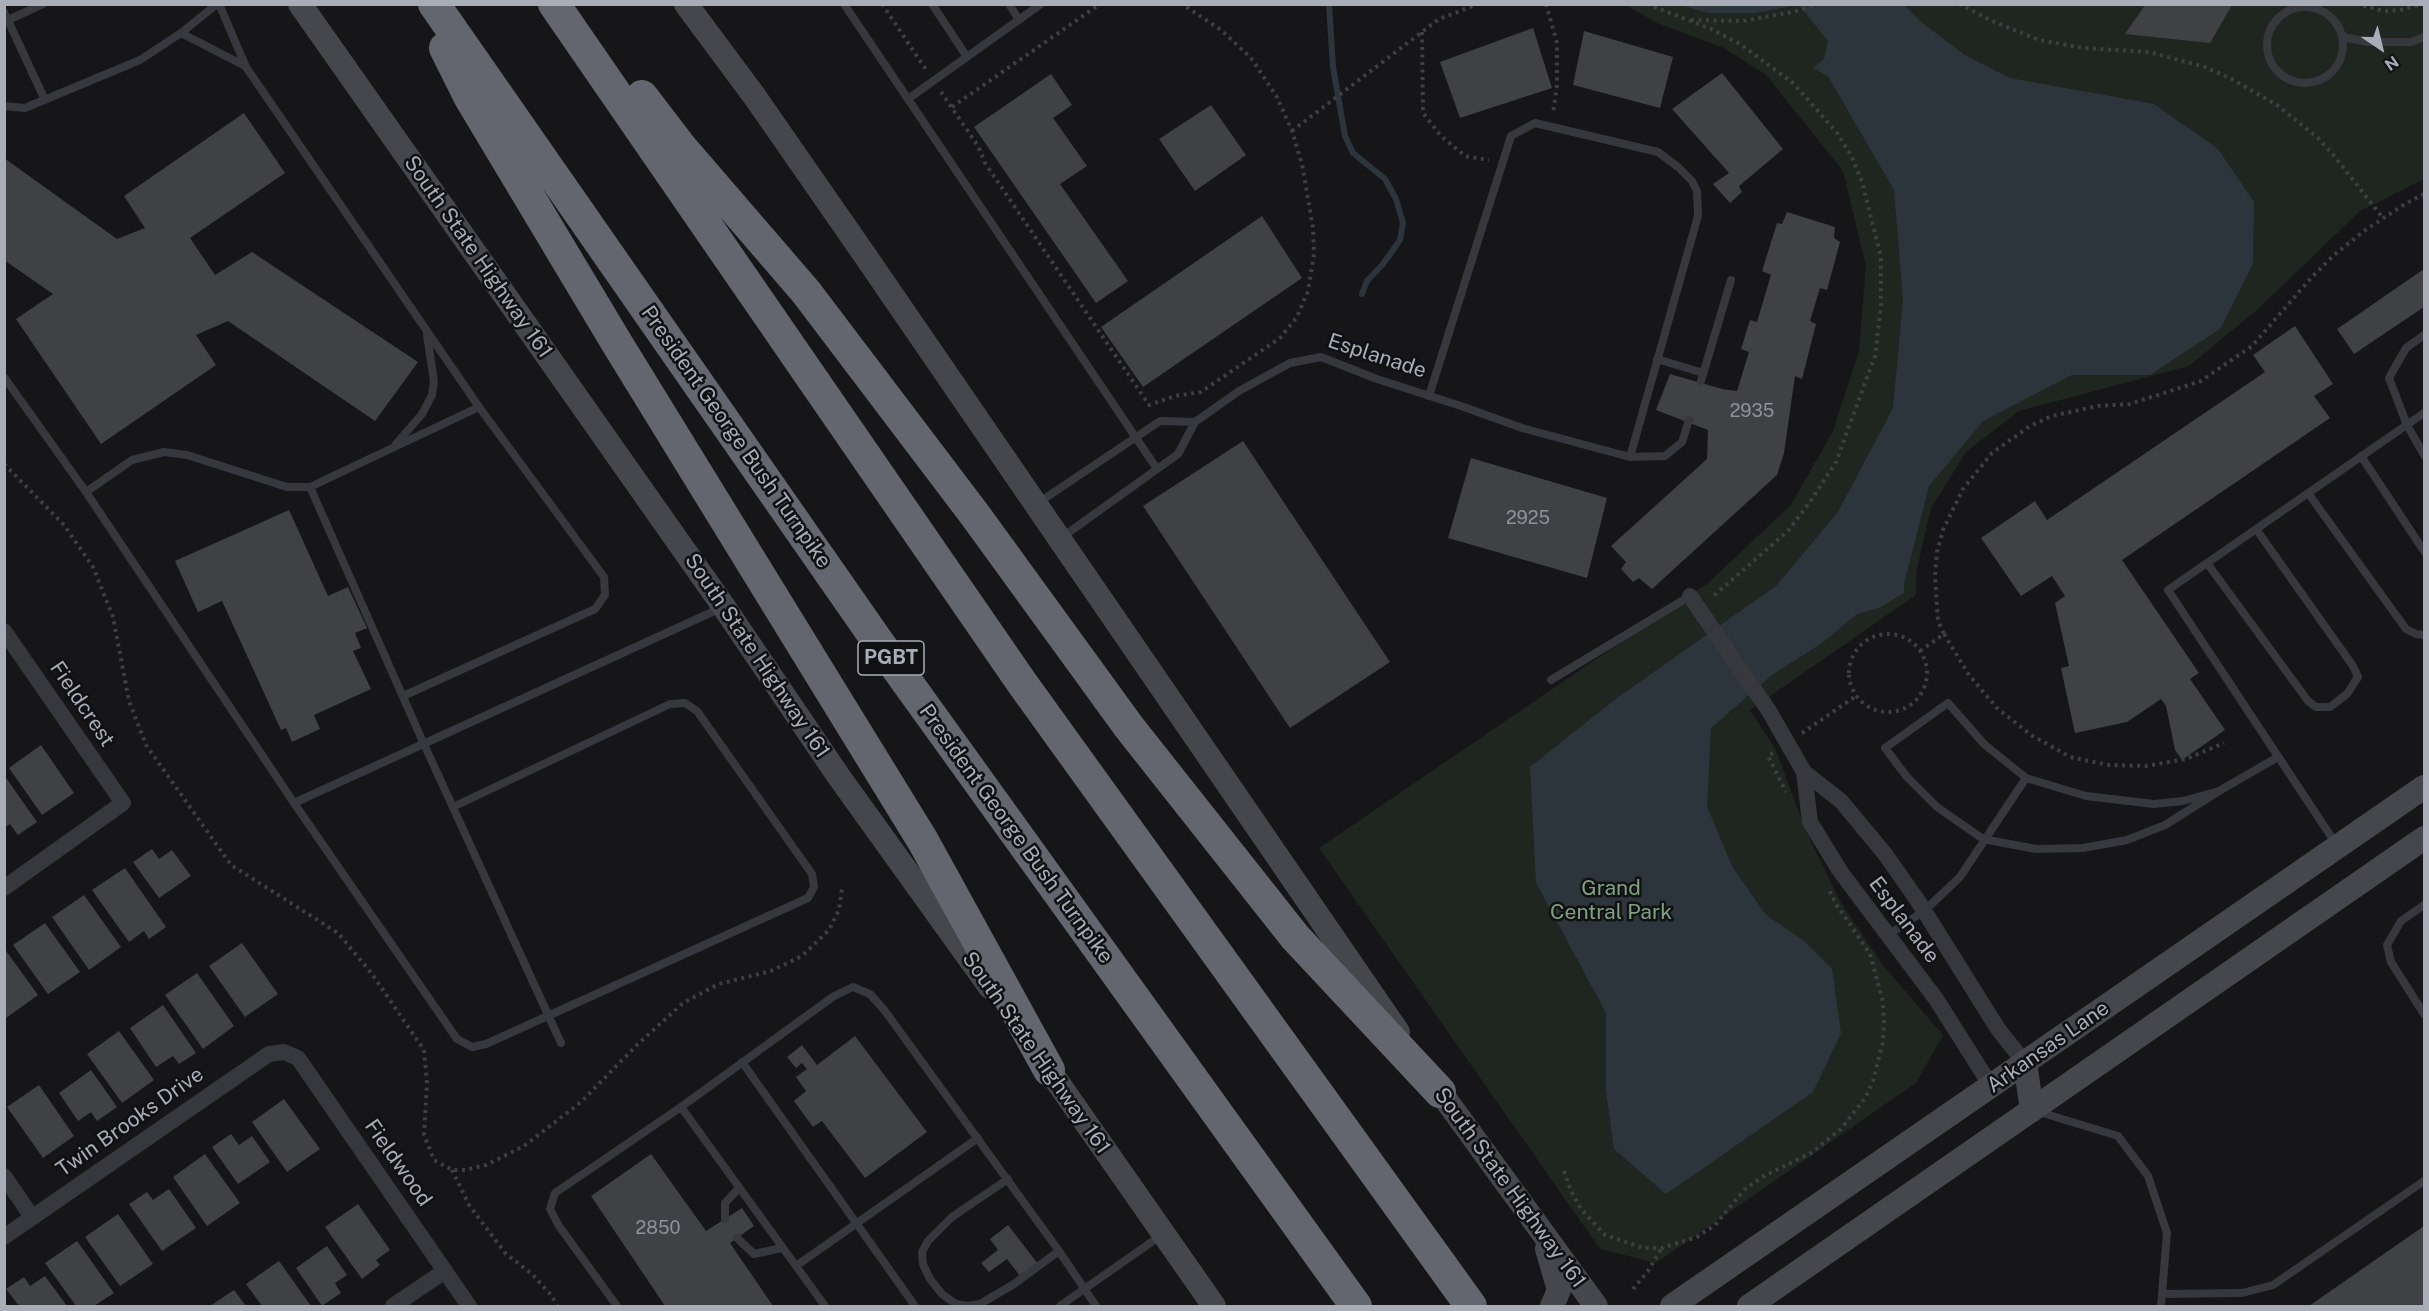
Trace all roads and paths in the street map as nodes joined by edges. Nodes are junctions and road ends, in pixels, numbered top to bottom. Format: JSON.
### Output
{"nodes":[{"id":1,"x":43,"y":4,"type":"edge"},
{"id":2,"x":218,"y":4,"type":"edge"},
{"id":3,"x":300,"y":4,"type":"edge"},
{"id":4,"x":423,"y":4,"type":"edge"},
{"id":5,"x":434,"y":4,"type":"edge"},
{"id":6,"x":554,"y":4,"type":"edge"},
{"id":7,"x":566,"y":4,"type":"edge"},
{"id":8,"x":686,"y":4,"type":"edge"},
{"id":9,"x":844,"y":4,"type":"edge"},
{"id":10,"x":882,"y":4,"type":"edge"},
{"id":11,"x":932,"y":4,"type":"edge"},
{"id":12,"x":1009,"y":4,"type":"edge"},
{"id":13,"x":1041,"y":4,"type":"edge"},
{"id":14,"x":1100,"y":4,"type":"edge"},
{"id":15,"x":1182,"y":4,"type":"edge"},
{"id":16,"x":1478,"y":4,"type":"edge"},
{"id":17,"x":1546,"y":4,"type":"edge"},
{"id":18,"x":1647,"y":4,"type":"edge"},
{"id":19,"x":1818,"y":4,"type":"edge"},
{"id":20,"x":1959,"y":4,"type":"edge"},
{"id":21,"x":2356,"y":4,"type":"edge"},
{"id":22,"x":2423,"y":4,"type":"edge"},
{"id":23,"x":6,"y":16,"type":"edge"},
{"id":24,"x":1019,"y":20,"type":"junction"},
{"id":25,"x":1684,"y":20,"type":"junction"},
{"id":26,"x":1422,"y":32,"type":"junction"},
{"id":27,"x":181,"y":33,"type":"junction"},
{"id":28,"x":2343,"y":37,"type":"junction"},
{"id":29,"x":2424,"y":37,"type":"edge"},
{"id":30,"x":967,"y":57,"type":"junction"},
{"id":31,"x":246,"y":67,"type":"junction"},
{"id":32,"x":934,"y":81,"type":"junction"},
{"id":33,"x":908,"y":99,"type":"junction"},
{"id":34,"x":45,"y":100,"type":"junction"},
{"id":35,"x":4,"y":106,"type":"edge"},
{"id":36,"x":952,"y":107,"type":"junction"},
{"id":37,"x":1551,"y":127,"type":"junction"},
{"id":38,"x":1292,"y":131,"type":"junction"},
{"id":39,"x":1501,"y":163,"type":"junction"},
{"id":40,"x":2424,"y":194,"type":"edge"},
{"id":41,"x":2384,"y":218,"type":"junction"},
{"id":42,"x":1731,"y":280,"type":"dead end"},
{"id":43,"x":427,"y":331,"type":"junction"},
{"id":44,"x":2424,"y":336,"type":"edge"},
{"id":45,"x":1657,"y":359,"type":"junction"},
{"id":46,"x":4,"y":377,"type":"edge"},
{"id":47,"x":1429,"y":396,"type":"junction"},
{"id":48,"x":479,"y":407,"type":"junction"},
{"id":49,"x":2424,"y":413,"type":"edge"},
{"id":50,"x":1689,"y":420,"type":"dead end"},
{"id":51,"x":1196,"y":422,"type":"junction"},
{"id":52,"x":2407,"y":425,"type":"junction"},
{"id":53,"x":1135,"y":437,"type":"junction"},
{"id":54,"x":392,"y":448,"type":"junction"},
{"id":55,"x":2424,"y":455,"type":"edge"},
{"id":56,"x":2361,"y":456,"type":"junction"},
{"id":57,"x":1630,"y":457,"type":"junction"},
{"id":58,"x":4,"y":464,"type":"edge"},
{"id":59,"x":1157,"y":469,"type":"junction"},
{"id":60,"x":310,"y":487,"type":"junction"},
{"id":61,"x":87,"y":492,"type":"junction"},
{"id":62,"x":2308,"y":493,"type":"junction"},
{"id":63,"x":1036,"y":504,"type":"junction"},
{"id":64,"x":2256,"y":529,"type":"junction"},
{"id":65,"x":1060,"y":539,"type":"junction"},
{"id":66,"x":2424,"y":551,"type":"edge"},
{"id":67,"x":2207,"y":563,"type":"junction"},
{"id":68,"x":1695,"y":602,"type":"junction"},
{"id":69,"x":724,"y":607,"type":"junction"},
{"id":70,"x":4,"y":631,"type":"edge"},
{"id":71,"x":1944,"y":634,"type":"junction"},
{"id":72,"x":2424,"y":635,"type":"edge"},
{"id":73,"x":1920,"y":651,"type":"junction"},
{"id":74,"x":1551,"y":681,"type":"dead end"},
{"id":75,"x":403,"y":696,"type":"junction"},
{"id":76,"x":1856,"y":696,"type":"junction"},
{"id":77,"x":423,"y":742,"type":"junction"},
{"id":78,"x":1787,"y":743,"type":"junction"},
{"id":79,"x":2224,"y":743,"type":"dead end"},
{"id":80,"x":2278,"y":757,"type":"junction"},
{"id":81,"x":1804,"y":772,"type":"junction"},
{"id":82,"x":2026,"y":778,"type":"junction"},
{"id":83,"x":2424,"y":787,"type":"edge"},
{"id":84,"x":2219,"y":791,"type":"junction"},
{"id":85,"x":1787,"y":794,"type":"dead end"},
{"id":86,"x":294,"y":803,"type":"junction"},
{"id":87,"x":453,"y":807,"type":"junction"},
{"id":88,"x":2424,"y":838,"type":"edge"},
{"id":89,"x":1983,"y":840,"type":"junction"},
{"id":90,"x":2337,"y":847,"type":"junction"},
{"id":91,"x":1826,"y":884,"type":"dead end"},
{"id":92,"x":4,"y":888,"type":"edge"},
{"id":93,"x":842,"y":888,"type":"dead end"},
{"id":94,"x":2424,"y":905,"type":"edge"},
{"id":95,"x":1924,"y":911,"type":"junction"},
{"id":96,"x":1888,"y":935,"type":"junction"},
{"id":97,"x":2424,"y":1014,"type":"edge"},
{"id":98,"x":548,"y":1015,"type":"junction"},
{"id":99,"x":561,"y":1043,"type":"dead end"},
{"id":100,"x":284,"y":1052,"type":"joint"},
{"id":101,"x":742,"y":1062,"type":"junction"},
{"id":102,"x":2025,"y":1063,"type":"junction"},
{"id":103,"x":1049,"y":1070,"type":"junction"},
{"id":104,"x":1991,"y":1086,"type":"junction"},
{"id":105,"x":1440,"y":1092,"type":"junction"},
{"id":106,"x":681,"y":1107,"type":"junction"},
{"id":107,"x":2032,"y":1110,"type":"junction"},
{"id":108,"x":978,"y":1138,"type":"junction"},
{"id":109,"x":452,"y":1170,"type":"junction"},
{"id":110,"x":1564,"y":1171,"type":"dead end"},
{"id":111,"x":4,"y":1176,"type":"edge"},
{"id":112,"x":1008,"y":1179,"type":"junction"},
{"id":113,"x":2424,"y":1181,"type":"edge"},
{"id":114,"x":739,"y":1188,"type":"junction"},
{"id":115,"x":32,"y":1217,"type":"junction"},
{"id":116,"x":725,"y":1219,"type":"dead end"},
{"id":117,"x":856,"y":1225,"type":"junction"},
{"id":118,"x":1541,"y":1230,"type":"junction"},
{"id":119,"x":1163,"y":1234,"type":"junction"},
{"id":120,"x":4,"y":1237,"type":"edge"},
{"id":121,"x":737,"y":1238,"type":"dead end"},
{"id":122,"x":782,"y":1248,"type":"junction"},
{"id":123,"x":1662,"y":1248,"type":"junction"},
{"id":124,"x":1059,"y":1251,"type":"junction"},
{"id":125,"x":795,"y":1266,"type":"junction"},
{"id":126,"x":445,"y":1271,"type":"junction"},
{"id":127,"x":1086,"y":1288,"type":"junction"},
{"id":128,"x":1636,"y":1288,"type":"dead end"},
{"id":129,"x":2163,"y":1294,"type":"junction"},
{"id":130,"x":393,"y":1306,"type":"edge"},
{"id":131,"x":469,"y":1306,"type":"edge"},
{"id":132,"x":557,"y":1306,"type":"edge"},
{"id":133,"x":617,"y":1306,"type":"edge"},
{"id":134,"x":825,"y":1306,"type":"edge"},
{"id":135,"x":915,"y":1306,"type":"edge"},
{"id":136,"x":1060,"y":1306,"type":"edge"},
{"id":137,"x":1096,"y":1306,"type":"edge"},
{"id":138,"x":1214,"y":1306,"type":"edge"},
{"id":139,"x":1356,"y":1306,"type":"edge"},
{"id":140,"x":1471,"y":1306,"type":"edge"},
{"id":141,"x":1552,"y":1306,"type":"edge"},
{"id":142,"x":1596,"y":1306,"type":"edge"},
{"id":143,"x":1672,"y":1306,"type":"edge"},
{"id":144,"x":1749,"y":1306,"type":"edge"},
{"id":145,"x":2161,"y":1306,"type":"edge"}],
"edges":[{"from":1,"to":23,"type":"lane"},
{"from":2,"to":27,"type":"lane"},
{"from":2,"to":31,"type":"lane"},
{"from":3,"to":69,"type":"main road","name":"South State Highway 161"},
{"from":4,"to":103,"type":"highway"},
{"from":5,"to":139,"type":"highway","name":"President George Bush Turnpike","number":"PGBT"},
{"from":6,"to":140,"type":"highway"},
{"from":7,"to":105,"type":"highway"},
{"from":8,"to":63,"type":"main road","name":"South State Highway 161"},
{"from":9,"to":33,"type":"lane"},
{"from":10,"to":32,"type":"path"},
{"from":11,"to":30,"type":"lane"},
{"from":12,"to":24,"type":"lane"},
{"from":13,"to":24,"type":"lane"},
{"from":14,"to":36,"type":"path"},
{"from":15,"to":38,"type":"path"},
{"from":16,"to":26,"type":"path"},
{"from":17,"to":37,"type":"path"},
{"from":18,"to":25,"type":"path"},
{"from":19,"to":25,"type":"path"},
{"from":20,"to":41,"type":"path"},
{"from":21,"to":22,"type":"path"},
{"from":23,"to":34,"type":"lane"},
{"from":24,"to":30,"type":"lane"},
{"from":25,"to":68,"type":"path"},
{"from":26,"to":38,"type":"path"},
{"from":26,"to":39,"type":"path"},
{"from":27,"to":31,"type":"lane"},
{"from":27,"to":34,"type":"lane"},
{"from":28,"to":28,"type":"lane"},
{"from":28,"to":29,"type":"lane"},
{"from":30,"to":32,"type":"lane"},
{"from":31,"to":43,"type":"lane"},
{"from":32,"to":33,"type":"lane"},
{"from":32,"to":36,"type":"path"},
{"from":33,"to":53,"type":"lane"},
{"from":34,"to":35,"type":"lane"},
{"from":36,"to":38,"type":"path"},
{"from":37,"to":39,"type":"lane"},
{"from":37,"to":45,"type":"lane"},
{"from":39,"to":47,"type":"lane"},
{"from":40,"to":41,"type":"path"},
{"from":41,"to":71,"type":"path"},
{"from":42,"to":45,"type":"lane"},
{"from":43,"to":48,"type":"lane"},
{"from":43,"to":54,"type":"lane"},
{"from":44,"to":52,"type":"lane"},
{"from":45,"to":57,"type":"lane"},
{"from":46,"to":61,"type":"lane"},
{"from":47,"to":51,"type":"lane","name":"Esplanade"},
{"from":47,"to":57,"type":"lane","name":"Esplanade"},
{"from":48,"to":54,"type":"lane"},
{"from":48,"to":75,"type":"lane"},
{"from":49,"to":52,"type":"lane"},
{"from":50,"to":57,"type":"lane","name":"Esplanade"},
{"from":51,"to":53,"type":"lane"},
{"from":51,"to":59,"type":"lane"},
{"from":52,"to":55,"type":"lane"},
{"from":52,"to":56,"type":"lane"},
{"from":53,"to":59,"type":"lane"},
{"from":53,"to":63,"type":"lane"},
{"from":54,"to":60,"type":"lane"},
{"from":56,"to":62,"type":"lane"},
{"from":56,"to":66,"type":"lane"},
{"from":58,"to":109,"type":"path"},
{"from":59,"to":65,"type":"lane"},
{"from":60,"to":61,"type":"lane"},
{"from":60,"to":75,"type":"lane"},
{"from":61,"to":86,"type":"lane"},
{"from":62,"to":64,"type":"lane"},
{"from":62,"to":72,"type":"lane"},
{"from":63,"to":65,"type":"main road","name":"South State Highway 161"},
{"from":64,"to":67,"type":"lane"},
{"from":64,"to":67,"type":"lane"},
{"from":65,"to":105,"type":"main road","name":"South State Highway 161"},
{"from":67,"to":80,"type":"lane"},
{"from":68,"to":74,"type":"lane"},
{"from":68,"to":78,"type":"street","name":"Esplanade"},
{"from":69,"to":77,"type":"lane"},
{"from":69,"to":103,"type":"main road","name":"South State Highway 161"},
{"from":70,"to":92,"type":"street","name":"Fieldcrest"},
{"from":71,"to":73,"type":"path"},
{"from":71,"to":79,"type":"path"},
{"from":73,"to":76,"type":"path"},
{"from":73,"to":76,"type":"path"},
{"from":75,"to":77,"type":"lane"},
{"from":76,"to":78,"type":"path"},
{"from":77,"to":86,"type":"lane"},
{"from":77,"to":87,"type":"lane"},
{"from":78,"to":81,"type":"street","name":"Esplanade"},
{"from":78,"to":85,"type":"path"},
{"from":80,"to":84,"type":"lane"},
{"from":80,"to":90,"type":"lane"},
{"from":81,"to":95,"type":"street","name":"Esplanade"},
{"from":81,"to":96,"type":"street","name":"Esplanade"},
{"from":82,"to":84,"type":"lane"},
{"from":82,"to":89,"type":"lane"},
{"from":82,"to":89,"type":"lane"},
{"from":83,"to":90,"type":"main road","name":"Arkansas Lane"},
{"from":84,"to":89,"type":"lane"},
{"from":86,"to":98,"type":"lane"},
{"from":87,"to":98,"type":"lane"},
{"from":87,"to":98,"type":"lane"},
{"from":88,"to":107,"type":"main road","name":"Arkansas Lane"},
{"from":89,"to":95,"type":"lane"},
{"from":90,"to":102,"type":"main road","name":"Arkansas Lane"},
{"from":91,"to":123,"type":"path"},
{"from":93,"to":109,"type":"path"},
{"from":94,"to":97,"type":"lane"},
{"from":95,"to":96,"type":"lane"},
{"from":95,"to":102,"type":"street","name":"Esplanade"},
{"from":96,"to":104,"type":"street","name":"Esplanade"},
{"from":98,"to":99,"type":"lane"},
{"from":100,"to":115,"type":"street","name":"Twin Brooks Drive"},
{"from":100,"to":126,"type":"street","name":"Fieldwood"},
{"from":101,"to":106,"type":"lane"},
{"from":101,"to":108,"type":"lane"},
{"from":101,"to":117,"type":"lane"},
{"from":102,"to":104,"type":"main road","name":"Arkansas Lane"},
{"from":102,"to":107,"type":"main road"},
{"from":103,"to":119,"type":"main road","name":"South State Highway 161"},
{"from":104,"to":107,"type":"main road"},
{"from":104,"to":143,"type":"main road","name":"Arkansas Lane"},
{"from":105,"to":118,"type":"main road","name":"South State Highway 161"},
{"from":106,"to":114,"type":"lane"},
{"from":106,"to":133,"type":"lane"},
{"from":107,"to":129,"type":"lane"},
{"from":107,"to":144,"type":"main road","name":"Arkansas Lane"},
{"from":108,"to":112,"type":"lane"},
{"from":108,"to":117,"type":"lane"},
{"from":109,"to":132,"type":"path"},
{"from":110,"to":123,"type":"path"},
{"from":111,"to":115,"type":"street"},
{"from":112,"to":124,"type":"lane"},
{"from":112,"to":124,"type":"lane"},
{"from":113,"to":129,"type":"lane"},
{"from":114,"to":116,"type":"lane"},
{"from":114,"to":122,"type":"lane"},
{"from":115,"to":120,"type":"street","name":"Twin Brooks Drive"},
{"from":117,"to":125,"type":"lane"},
{"from":117,"to":135,"type":"lane"},
{"from":118,"to":141,"type":"main road"},
{"from":118,"to":142,"type":"main road","name":"South State Highway 161"},
{"from":119,"to":127,"type":"lane"},
{"from":119,"to":138,"type":"main road","name":"South State Highway 161"},
{"from":121,"to":122,"type":"lane"},
{"from":122,"to":125,"type":"lane"},
{"from":123,"to":128,"type":"path"},
{"from":124,"to":127,"type":"lane"},
{"from":125,"to":134,"type":"lane"},
{"from":126,"to":130,"type":"street"},
{"from":126,"to":131,"type":"street","name":"Fieldwood"},
{"from":127,"to":136,"type":"lane"},
{"from":127,"to":137,"type":"lane"},
{"from":129,"to":145,"type":"lane"}]}
